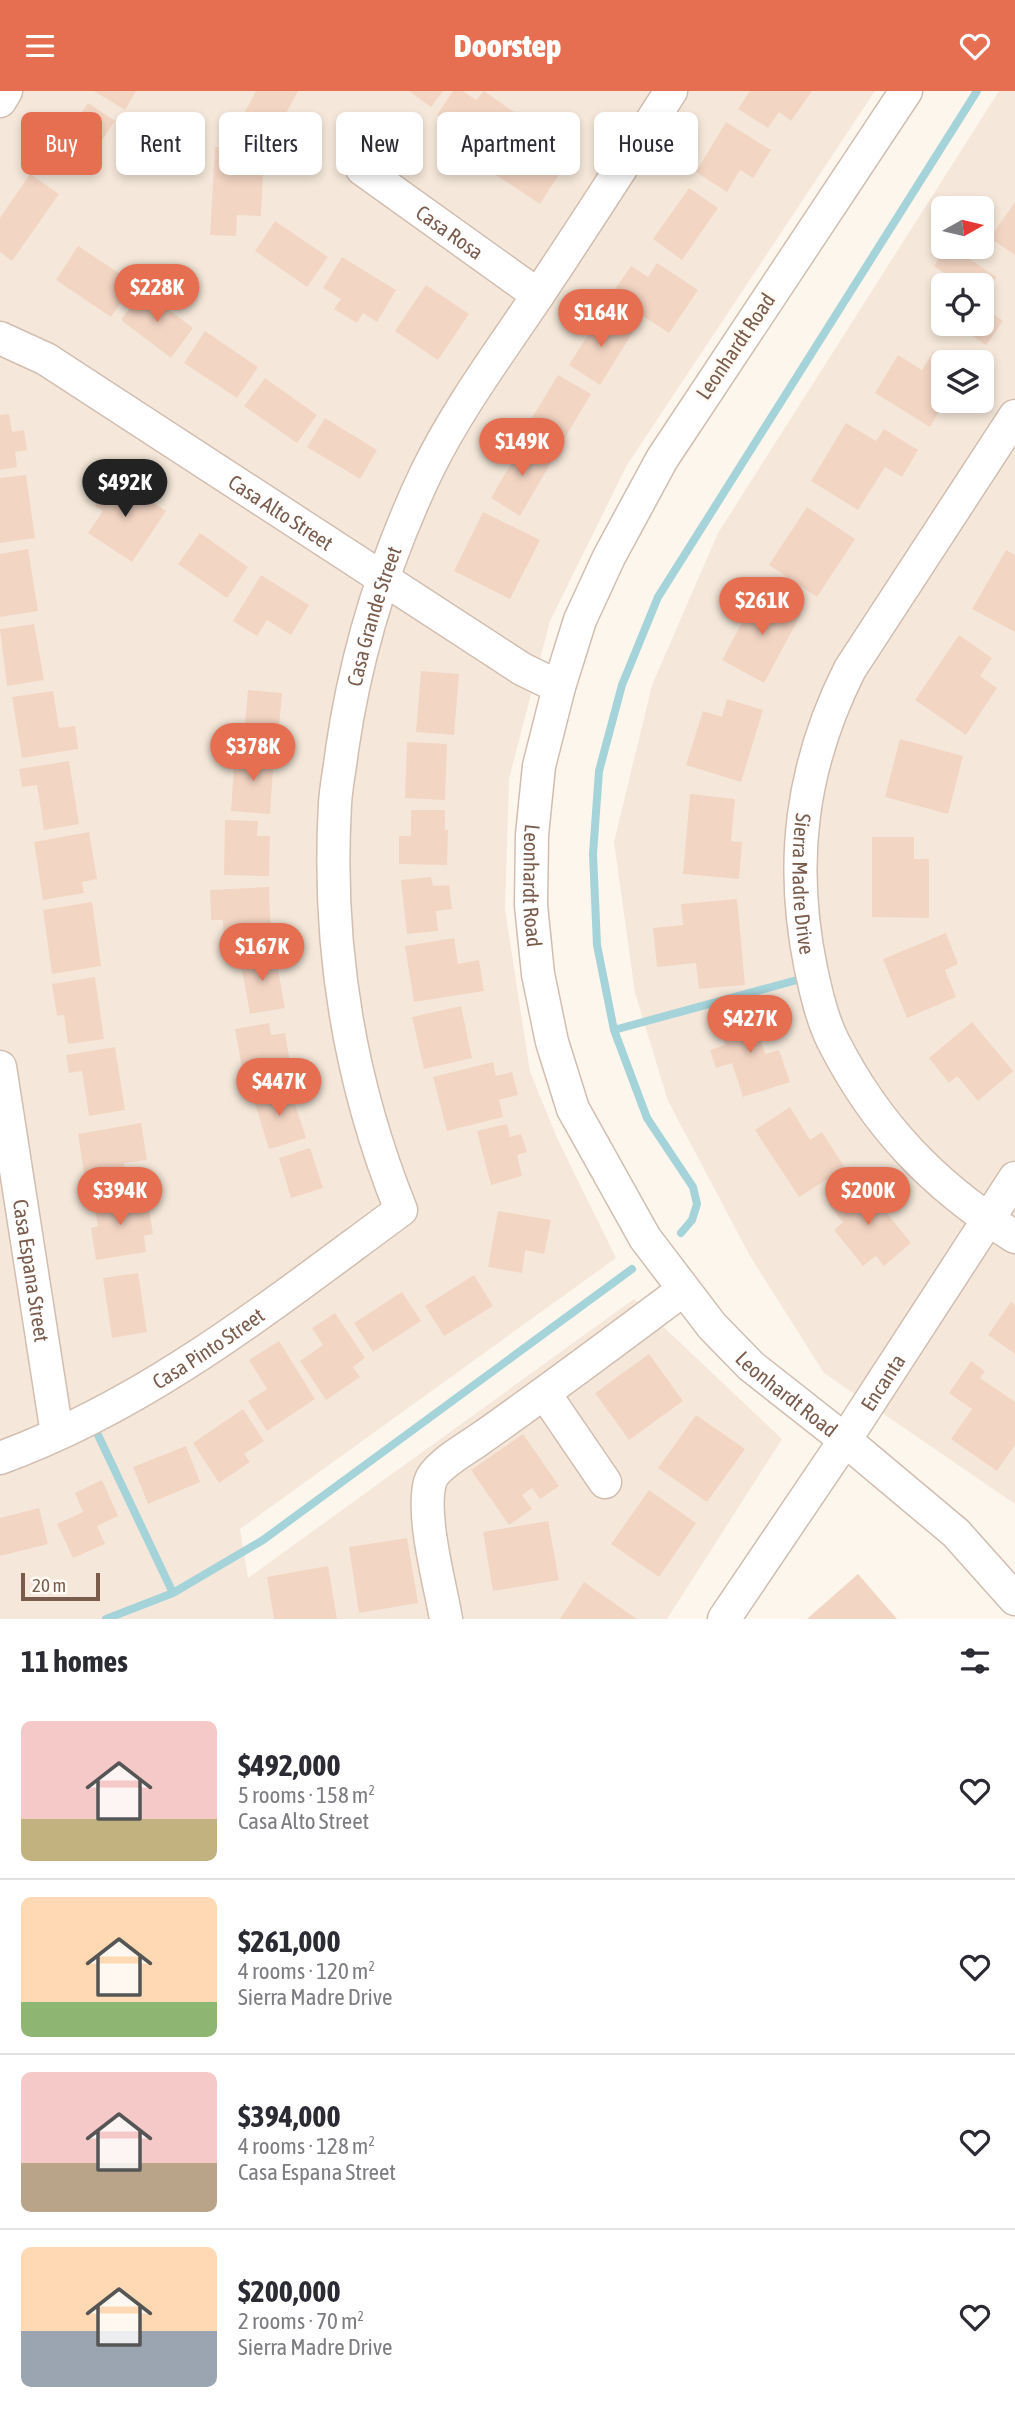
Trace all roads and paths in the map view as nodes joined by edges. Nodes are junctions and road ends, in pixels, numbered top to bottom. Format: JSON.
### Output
{"nodes":[{"id":1,"x":6,"y":91,"type":"edge"},
{"id":2,"x":671,"y":91,"type":"edge"},
{"id":3,"x":906,"y":91,"type":"edge"},
{"id":4,"x":0,"y":100,"type":"edge"},
{"id":5,"x":370,"y":175,"type":"edge"},
{"id":6,"x":538,"y":295,"type":"junction"},
{"id":7,"x":0,"y":338,"type":"edge"},
{"id":8,"x":1015,"y":417,"type":"edge"},
{"id":9,"x":384,"y":579,"type":"junction"},
{"id":10,"x":559,"y":687,"type":"junction"},
{"id":11,"x":0,"y":1067,"type":"edge"},
{"id":12,"x":1015,"y":1178,"type":"edge"},
{"id":13,"x":401,"y":1210,"type":"joint"},
{"id":14,"x":987,"y":1219,"type":"junction"},
{"id":15,"x":1015,"y":1237,"type":"edge"},
{"id":16,"x":683,"y":1290,"type":"junction"},
{"id":17,"x":545,"y":1394,"type":"junction"},
{"id":18,"x":57,"y":1434,"type":"junction"},
{"id":19,"x":845,"y":1440,"type":"junction"},
{"id":20,"x":0,"y":1458,"type":"edge"},
{"id":21,"x":605,"y":1482,"type":"dead end"},
{"id":22,"x":1015,"y":1599,"type":"edge"},
{"id":23,"x":446,"y":1619,"type":"edge"},
{"id":24,"x":724,"y":1619,"type":"edge"}],
"edges":[{"from":1,"to":4,"type":"street"},
{"from":2,"to":6,"type":"street","name":"Casa Grande Street"},
{"from":3,"to":10,"type":"street","name":"Leonhardt Road"},
{"from":5,"to":6,"type":"street","name":"Casa Rosa"},
{"from":6,"to":9,"type":"street","name":"Casa Grande Street"},
{"from":7,"to":9,"type":"street","name":"Casa Alto Street"},
{"from":8,"to":14,"type":"street","name":"Sierra Madre Drive"},
{"from":9,"to":10,"type":"street","name":"Casa Alto Street"},
{"from":9,"to":13,"type":"street","name":"Casa Grande Street"},
{"from":10,"to":16,"type":"street","name":"Leonhardt Road"},
{"from":11,"to":18,"type":"street","name":"Casa Espana Street"},
{"from":12,"to":14,"type":"street","name":"Encanta"},
{"from":13,"to":18,"type":"street","name":"Casa Pinto Street"},
{"from":14,"to":15,"type":"street","name":"Sierra Madre Drive"},
{"from":14,"to":19,"type":"street","name":"Encanta"},
{"from":16,"to":17,"type":"street"},
{"from":16,"to":19,"type":"street","name":"Leonhardt Road"},
{"from":17,"to":21,"type":"street"},
{"from":17,"to":23,"type":"street"},
{"from":18,"to":20,"type":"street","name":"Casa Pinto Street"},
{"from":19,"to":22,"type":"street","name":"Leonhardt Road"},
{"from":19,"to":24,"type":"street","name":"Encanta"}]}
